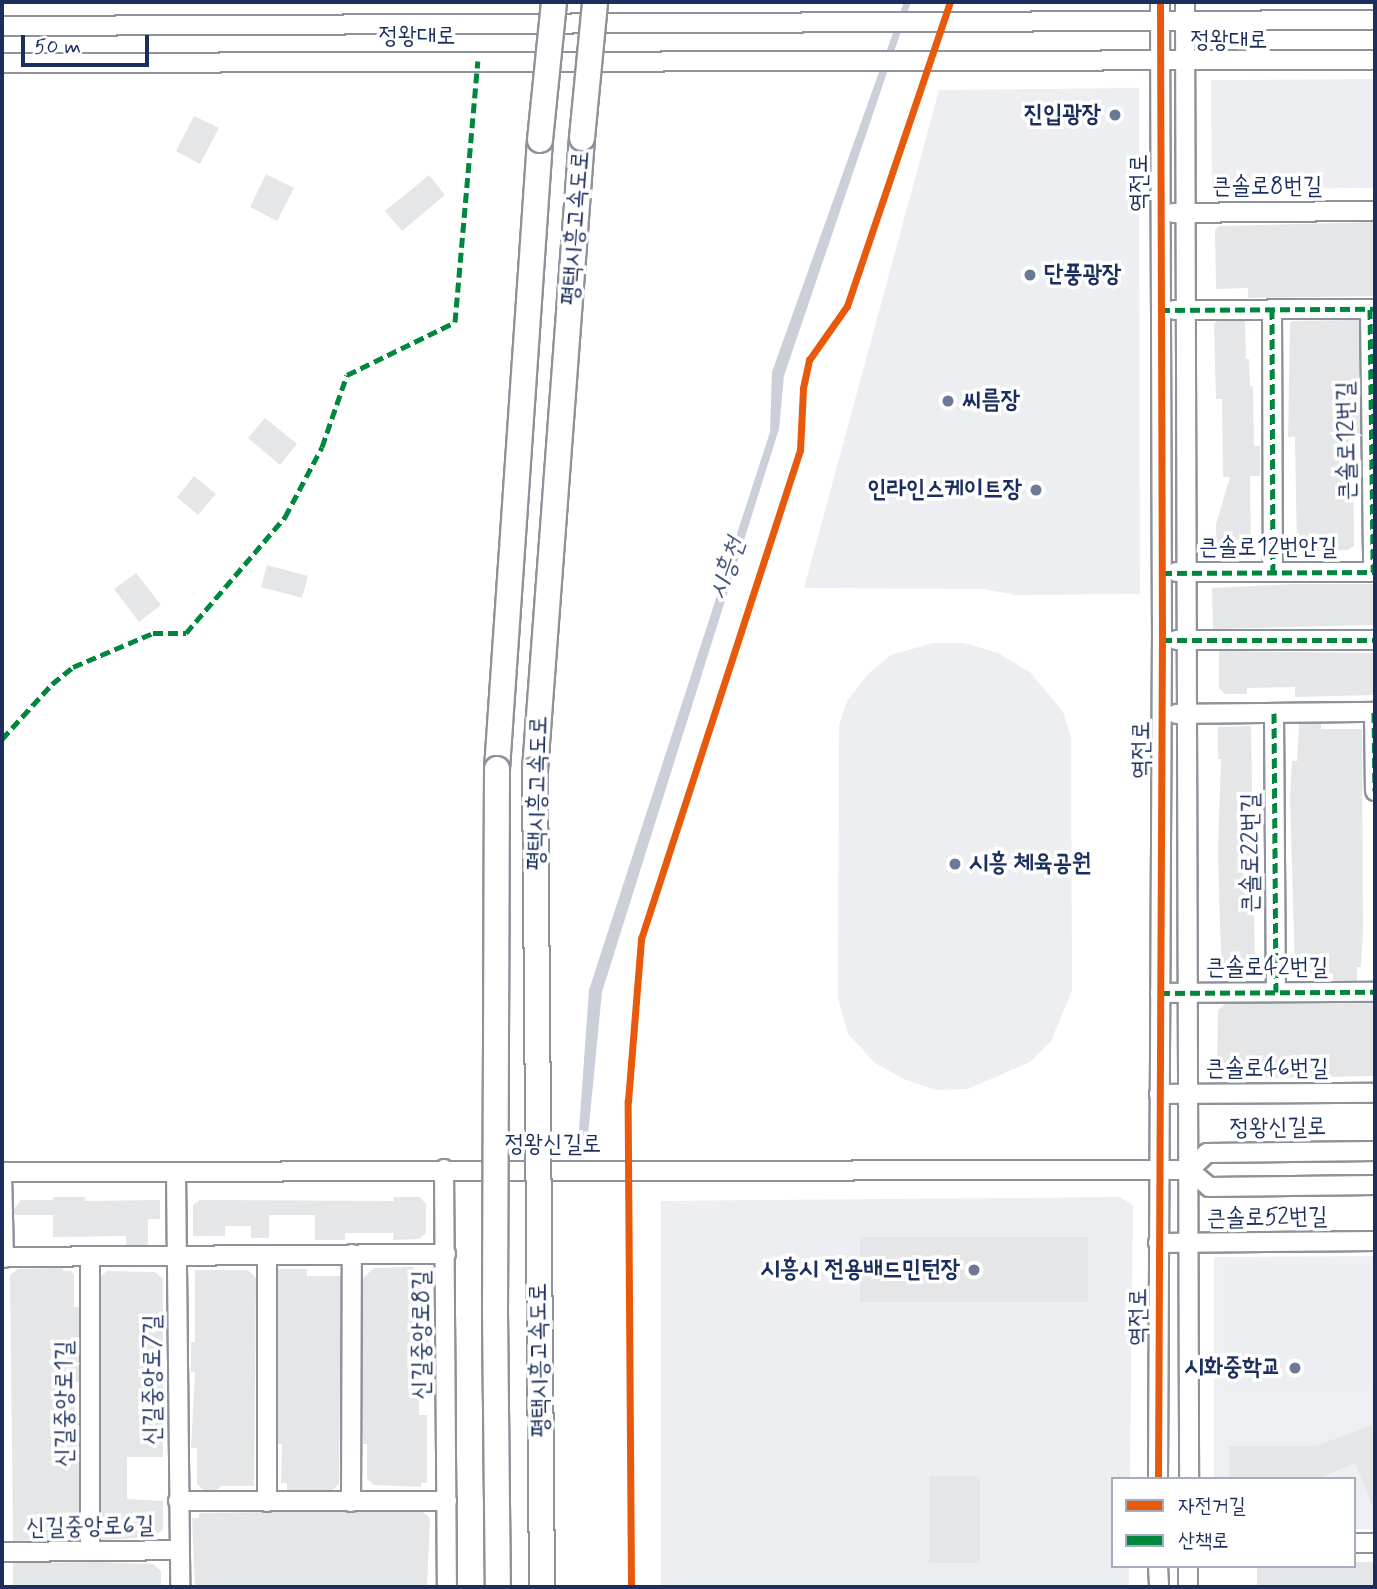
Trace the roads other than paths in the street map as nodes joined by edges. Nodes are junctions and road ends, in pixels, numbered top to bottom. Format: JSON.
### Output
{"nodes":[{"id":1,"x":554,"y":2,"type":"edge"},
{"id":2,"x":595,"y":2,"type":"edge"},
{"id":3,"x":1160,"y":2,"type":"edge"},
{"id":4,"x":1185,"y":2,"type":"edge"},
{"id":5,"x":1375,"y":20,"type":"edge"},
{"id":6,"x":1159,"y":21,"type":"junction"},
{"id":7,"x":1185,"y":21,"type":"junction"},
{"id":8,"x":2,"y":26,"type":"edge"},
{"id":9,"x":1375,"y":60,"type":"edge"},
{"id":10,"x":1158,"y":61,"type":"junction"},
{"id":11,"x":1183,"y":61,"type":"junction"},
{"id":12,"x":2,"y":63,"type":"edge"},
{"id":13,"x":1375,"y":211,"type":"edge"},
{"id":14,"x":1184,"y":212,"type":"junction"},
{"id":15,"x":1159,"y":213,"type":"junction"},
{"id":16,"x":1272,"y":309,"type":"junction"},
{"id":17,"x":1373,"y":309,"type":"edge"},
{"id":18,"x":1160,"y":310,"type":"junction"},
{"id":19,"x":1184,"y":310,"type":"junction"},
{"id":20,"x":1185,"y":572,"type":"junction"},
{"id":21,"x":1273,"y":572,"type":"junction"},
{"id":22,"x":1374,"y":572,"type":"edge"},
{"id":23,"x":1161,"y":573,"type":"junction"},
{"id":24,"x":1162,"y":640,"type":"junction"},
{"id":25,"x":1185,"y":640,"type":"junction"},
{"id":26,"x":1375,"y":640,"type":"edge"},
{"id":27,"x":1375,"y":712,"type":"edge"},
{"id":28,"x":1274,"y":713,"type":"junction"},
{"id":29,"x":1162,"y":714,"type":"junction"},
{"id":30,"x":1186,"y":714,"type":"junction"},
{"id":31,"x":1375,"y":791,"type":"edge"},
{"id":32,"x":1276,"y":992,"type":"junction"},
{"id":33,"x":1375,"y":992,"type":"edge"},
{"id":34,"x":1160,"y":993,"type":"junction"},
{"id":35,"x":1188,"y":993,"type":"junction"},
{"id":36,"x":1375,"y":1093,"type":"edge"},
{"id":37,"x":1159,"y":1094,"type":"junction"},
{"id":38,"x":1188,"y":1094,"type":"junction"},
{"id":39,"x":1375,"y":1152,"type":"edge"},
{"id":40,"x":444,"y":1169,"type":"junction"},
{"id":41,"x":1159,"y":1170,"type":"junction"},
{"id":42,"x":1189,"y":1170,"type":"junction"},
{"id":43,"x":2,"y":1172,"type":"edge"},
{"id":44,"x":176,"y":1172,"type":"junction"},
{"id":45,"x":1375,"y":1185,"type":"edge"},
{"id":46,"x":1375,"y":1241,"type":"edge"},
{"id":47,"x":1158,"y":1243,"type":"junction"},
{"id":48,"x":1189,"y":1243,"type":"junction"},
{"id":49,"x":352,"y":1254,"type":"junction"},
{"id":50,"x":446,"y":1254,"type":"junction"},
{"id":51,"x":267,"y":1255,"type":"junction"},
{"id":52,"x":177,"y":1256,"type":"junction"},
{"id":53,"x":90,"y":1257,"type":"junction"},
{"id":54,"x":3,"y":1258,"type":"edge"},
{"id":55,"x":1158,"y":1477,"type":"edge"},
{"id":56,"x":1189,"y":1477,"type":"edge"},
{"id":57,"x":178,"y":1500,"type":"junction"},
{"id":58,"x":447,"y":1501,"type":"junction"},
{"id":59,"x":267,"y":1502,"type":"junction"},
{"id":60,"x":351,"y":1502,"type":"junction"},
{"id":61,"x":1356,"y":1543,"type":"edge"},
{"id":62,"x":1375,"y":1543,"type":"edge"},
{"id":63,"x":179,"y":1550,"type":"junction"},
{"id":64,"x":2,"y":1552,"type":"edge"},
{"id":65,"x":90,"y":1552,"type":"junction"},
{"id":66,"x":1158,"y":1568,"type":"edge"},
{"id":67,"x":1188,"y":1568,"type":"edge"},
{"id":68,"x":180,"y":1587,"type":"edge"},
{"id":69,"x":447,"y":1587,"type":"edge"},
{"id":70,"x":498,"y":1587,"type":"edge"},
{"id":71,"x":542,"y":1587,"type":"edge"},
{"id":72,"x":1159,"y":1587,"type":"edge"},
{"id":73,"x":1188,"y":1587,"type":"edge"}],
"edges":[{"from":1,"to":70,"type":"highway","name":"평택시흥고속도로","bridge":true},
{"from":2,"to":71,"type":"highway","name":"평택시흥고속도로","bridge":true},
{"from":3,"to":6,"type":"street","name":"역전로"},
{"from":4,"to":7,"type":"street","name":"역전로"},
{"from":5,"to":7,"type":"street","name":"정왕대로"},
{"from":6,"to":7,"type":"street","name":"정왕대로"},
{"from":6,"to":8,"type":"street","name":"정왕대로"},
{"from":6,"to":10,"type":"street","name":"역전로"},
{"from":7,"to":11,"type":"street","name":"역전로"},
{"from":9,"to":11,"type":"street","name":"정왕대로"},
{"from":10,"to":11,"type":"street","name":"정왕대로"},
{"from":10,"to":12,"type":"street","name":"정왕대로"},
{"from":10,"to":15,"type":"street","name":"역전로"},
{"from":11,"to":14,"type":"street","name":"역전로"},
{"from":13,"to":14,"type":"street","name":"큰솔로8번길"},
{"from":14,"to":15,"type":"street","name":"큰솔로8번길"},
{"from":14,"to":19,"type":"street","name":"역전로"},
{"from":15,"to":18,"type":"street","name":"역전로"},
{"from":16,"to":17,"type":"street","name":"큰솔로12번길"},
{"from":16,"to":19,"type":"street","name":"큰솔로12번길"},
{"from":16,"to":21,"type":"street"},
{"from":17,"to":22,"type":"street","name":"큰솔로12번길"},
{"from":18,"to":19,"type":"street","name":"큰솔로12번길"},
{"from":18,"to":23,"type":"street","name":"역전로"},
{"from":19,"to":20,"type":"street","name":"역전로"},
{"from":20,"to":21,"type":"street","name":"큰솔로12번안길"},
{"from":20,"to":23,"type":"street","name":"큰솔로12번안길"},
{"from":20,"to":25,"type":"street","name":"역전로"},
{"from":21,"to":22,"type":"street","name":"큰솔로12번안길"},
{"from":23,"to":24,"type":"street","name":"역전로"},
{"from":24,"to":25,"type":"street"},
{"from":24,"to":29,"type":"street","name":"역전로"},
{"from":25,"to":26,"type":"street"},
{"from":25,"to":30,"type":"street","name":"역전로"},
{"from":27,"to":28,"type":"street"},
{"from":27,"to":31,"type":"street"},
{"from":28,"to":30,"type":"street"},
{"from":28,"to":32,"type":"street","name":"큰솔로22번길"},
{"from":29,"to":30,"type":"street"},
{"from":29,"to":34,"type":"street","name":"역전로"},
{"from":30,"to":35,"type":"street","name":"역전로"},
{"from":32,"to":33,"type":"street","name":"큰솔로42번길"},
{"from":32,"to":35,"type":"street","name":"큰솔로42번길"},
{"from":34,"to":35,"type":"street","name":"큰솔로42번길"},
{"from":34,"to":37,"type":"street","name":"역전로"},
{"from":35,"to":38,"type":"street","name":"역전로"},
{"from":36,"to":38,"type":"street","name":"큰솔로46번길"},
{"from":37,"to":38,"type":"street","name":"큰솔로46번길"},
{"from":37,"to":41,"type":"street","name":"역전로"},
{"from":38,"to":42,"type":"street","name":"역전로"},
{"from":39,"to":42,"type":"street","name":"정왕신길로"},
{"from":40,"to":41,"type":"street","name":"정왕신길로"},
{"from":40,"to":44,"type":"street","name":"정왕신길로"},
{"from":40,"to":50,"type":"street","name":"신길중앙로8길"},
{"from":41,"to":42,"type":"street","name":"정왕신길로"},
{"from":41,"to":47,"type":"street","name":"역전로"},
{"from":42,"to":45,"type":"street","name":"정왕신길로"},
{"from":42,"to":48,"type":"street","name":"역전로"},
{"from":43,"to":44,"type":"street","name":"정왕신길로"},
{"from":43,"to":54,"type":"street"},
{"from":44,"to":52,"type":"street","name":"신길중앙로7길"},
{"from":46,"to":48,"type":"street","name":"큰솔로52번길"},
{"from":47,"to":48,"type":"street","name":"큰솔로52번길"},
{"from":47,"to":55,"type":"street","name":"역전로"},
{"from":48,"to":56,"type":"street","name":"역전로"},
{"from":49,"to":50,"type":"street"},
{"from":49,"to":51,"type":"street"},
{"from":49,"to":60,"type":"street"},
{"from":50,"to":58,"type":"street","name":"신길중앙로8길"},
{"from":51,"to":52,"type":"street"},
{"from":51,"to":59,"type":"street"},
{"from":52,"to":53,"type":"street"},
{"from":52,"to":57,"type":"street","name":"신길중앙로7길"},
{"from":53,"to":54,"type":"street"},
{"from":53,"to":65,"type":"street","name":"신길중앙로1길"},
{"from":57,"to":59,"type":"street"},
{"from":57,"to":63,"type":"street","name":"신길중앙로7길"},
{"from":58,"to":60,"type":"street"},
{"from":58,"to":69,"type":"street","name":"신길중앙로8길"},
{"from":59,"to":60,"type":"street"},
{"from":61,"to":62,"type":"street"},
{"from":63,"to":65,"type":"street","name":"신길중앙로6길"},
{"from":63,"to":68,"type":"street","name":"신길중앙로7길"},
{"from":64,"to":65,"type":"street","name":"신길중앙로6길"},
{"from":66,"to":72,"type":"street"},
{"from":67,"to":73,"type":"street"}]}
